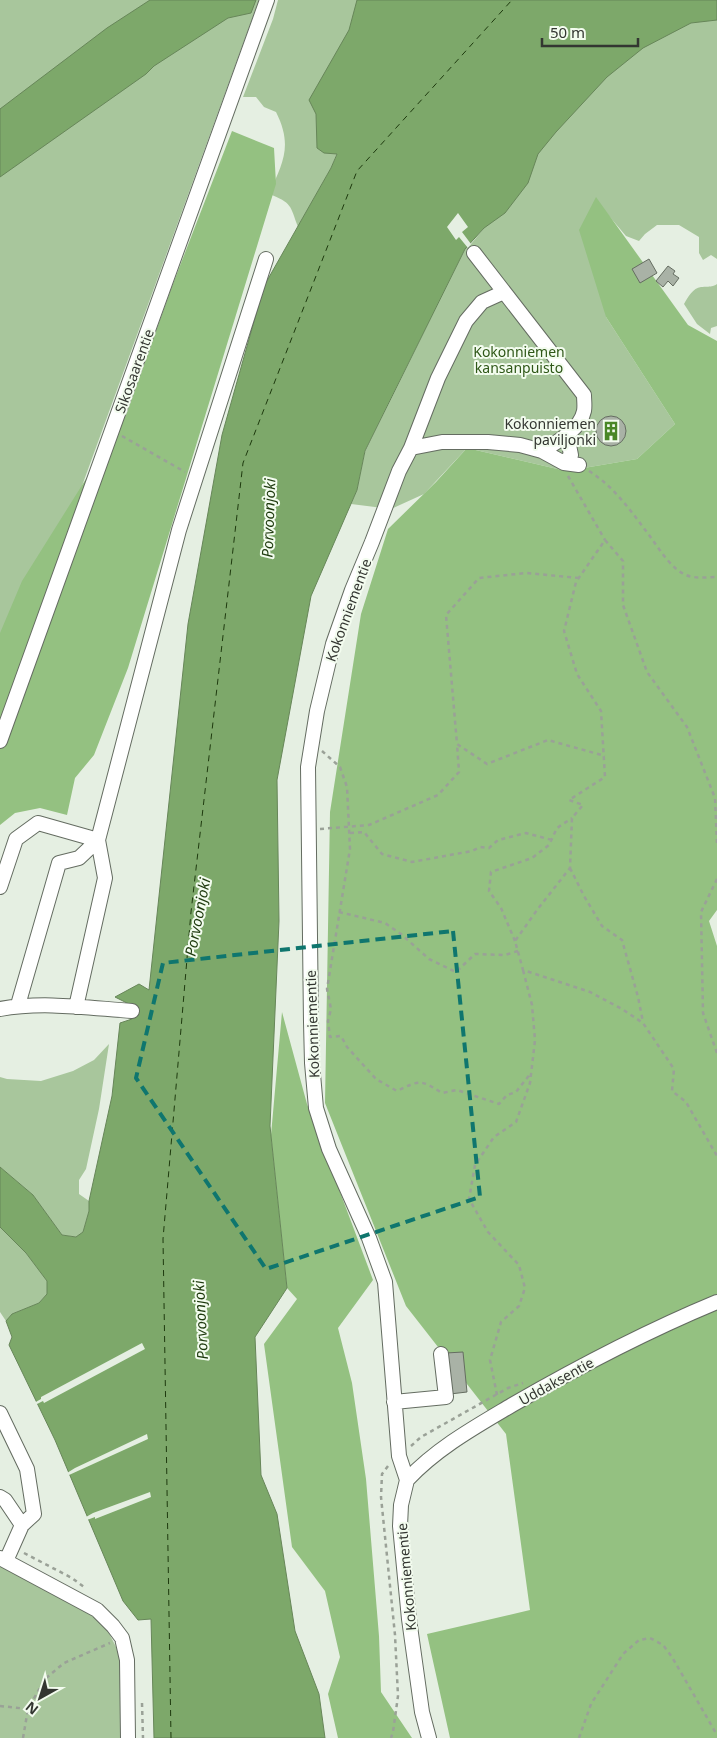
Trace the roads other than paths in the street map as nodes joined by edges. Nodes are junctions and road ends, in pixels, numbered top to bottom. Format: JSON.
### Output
{"nodes":[{"id":1,"x":266,"y":0,"type":"edge"},
{"id":2,"x":474,"y":252,"type":"dead end"},
{"id":3,"x":266,"y":259,"type":"dead end"},
{"id":4,"x":504,"y":292,"type":"junction"},
{"id":5,"x":562,"y":439,"type":"junction"},
{"id":6,"x":411,"y":448,"type":"junction"},
{"id":7,"x":542,"y":451,"type":"junction"},
{"id":8,"x":564,"y":463,"type":"junction"},
{"id":9,"x":579,"y":465,"type":"road end"},
{"id":10,"x":0,"y":741,"type":"edge"},
{"id":11,"x":98,"y":840,"type":"junction"},
{"id":12,"x":0,"y":887,"type":"edge"},
{"id":13,"x":18,"y":1005,"type":"junction"},
{"id":14,"x":76,"y":1007,"type":"junction"},
{"id":15,"x":0,"y":1009,"type":"edge"},
{"id":16,"x":132,"y":1011,"type":"dead end"},
{"id":17,"x":717,"y":1302,"type":"edge"},
{"id":18,"x":441,"y":1354,"type":"dead end"},
{"id":19,"x":394,"y":1402,"type":"junction"},
{"id":20,"x":0,"y":1413,"type":"edge"},
{"id":21,"x":407,"y":1480,"type":"junction"},
{"id":22,"x":0,"y":1497,"type":"edge"},
{"id":23,"x":22,"y":1525,"type":"junction"},
{"id":24,"x":3,"y":1559,"type":"edge"},
{"id":25,"x":128,"y":1738,"type":"edge"},
{"id":26,"x":429,"y":1738,"type":"edge"}],
"edges":[{"from":1,"to":10,"type":"street","name":"Sikosaarentie"},
{"from":2,"to":4,"type":"street"},
{"from":3,"to":11,"type":"street"},
{"from":4,"to":5,"type":"street"},
{"from":4,"to":6,"type":"street","name":"Kokonniementie"},
{"from":5,"to":7,"type":"street"},
{"from":5,"to":8,"type":"street"},
{"from":6,"to":7,"type":"street"},
{"from":6,"to":19,"type":"street","name":"Kokonniementie"},
{"from":7,"to":8,"type":"street"},
{"from":8,"to":9,"type":"street"},
{"from":11,"to":12,"type":"street"},
{"from":11,"to":13,"type":"street"},
{"from":11,"to":14,"type":"street"},
{"from":13,"to":14,"type":"street"},
{"from":13,"to":15,"type":"street"},
{"from":14,"to":16,"type":"street"},
{"from":17,"to":21,"type":"street","name":"Uddaksentie"},
{"from":18,"to":19,"type":"street"},
{"from":19,"to":21,"type":"street","name":"Kokonniementie"},
{"from":20,"to":23,"type":"street"},
{"from":21,"to":26,"type":"street","name":"Kokonniementie"},
{"from":22,"to":23,"type":"street"},
{"from":23,"to":24,"type":"street"},
{"from":24,"to":25,"type":"street"}]}
